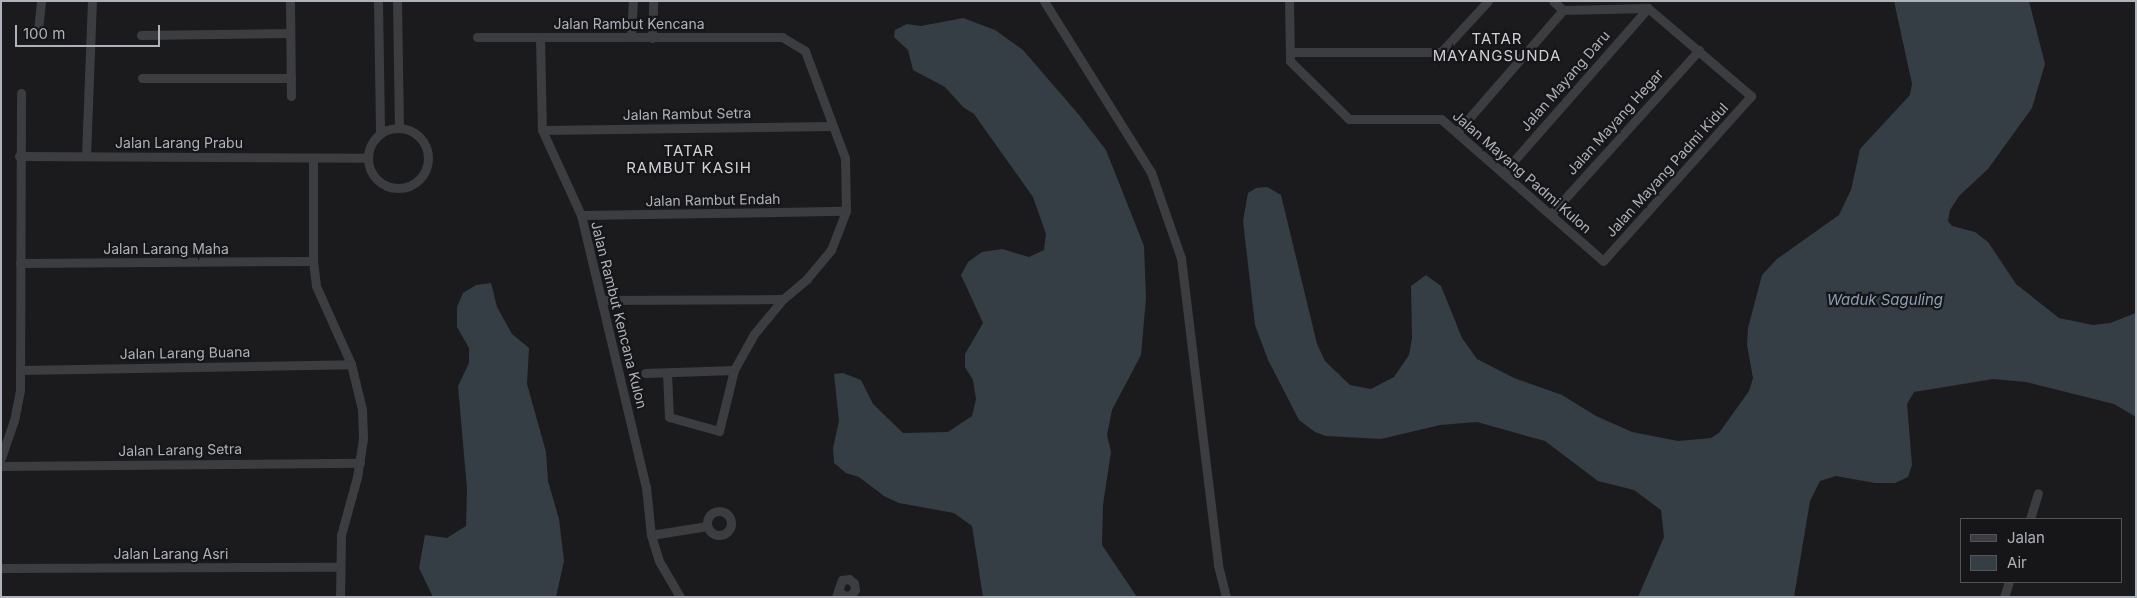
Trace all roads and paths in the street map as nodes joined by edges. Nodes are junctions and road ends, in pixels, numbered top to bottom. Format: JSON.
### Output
{"nodes":[{"id":1,"x":40,"y":1,"type":"edge"},
{"id":2,"x":92,"y":1,"type":"edge"},
{"id":3,"x":290,"y":1,"type":"edge"},
{"id":4,"x":378,"y":1,"type":"edge"},
{"id":5,"x":397,"y":1,"type":"edge"},
{"id":6,"x":633,"y":1,"type":"edge"},
{"id":7,"x":654,"y":1,"type":"edge"},
{"id":8,"x":1044,"y":1,"type":"edge"},
{"id":9,"x":1289,"y":1,"type":"edge"},
{"id":10,"x":1488,"y":1,"type":"edge"},
{"id":11,"x":1554,"y":1,"type":"edge"},
{"id":12,"x":1648,"y":8,"type":"junction"},
{"id":13,"x":1563,"y":10,"type":"junction"},
{"id":14,"x":38,"y":30,"type":"dead end"},
{"id":15,"x":290,"y":33,"type":"junction"},
{"id":16,"x":141,"y":36,"type":"dead end"},
{"id":17,"x":632,"y":36,"type":"junction"},
{"id":18,"x":476,"y":37,"type":"dead end"},
{"id":19,"x":540,"y":38,"type":"junction"},
{"id":20,"x":652,"y":38,"type":"junction"},
{"id":21,"x":1699,"y":50,"type":"junction"},
{"id":22,"x":1290,"y":52,"type":"junction"},
{"id":23,"x":142,"y":78,"type":"dead end"},
{"id":24,"x":291,"y":78,"type":"junction"},
{"id":25,"x":20,"y":93,"type":"dead end"},
{"id":26,"x":291,"y":96,"type":"dead end"},
{"id":27,"x":833,"y":126,"type":"junction"},
{"id":28,"x":399,"y":128,"type":"junction"},
{"id":29,"x":542,"y":130,"type":"junction"},
{"id":30,"x":1457,"y":132,"type":"junction"},
{"id":31,"x":380,"y":133,"type":"junction"},
{"id":32,"x":19,"y":156,"type":"junction"},
{"id":33,"x":86,"y":156,"type":"junction"},
{"id":34,"x":313,"y":158,"type":"junction"},
{"id":35,"x":368,"y":158,"type":"junction"},
{"id":36,"x":1504,"y":172,"type":"junction"},
{"id":37,"x":846,"y":211,"type":"junction"},
{"id":38,"x":1551,"y":214,"type":"junction"},
{"id":39,"x":581,"y":215,"type":"junction"},
{"id":40,"x":313,"y":261,"type":"junction"},
{"id":41,"x":1604,"y":261,"type":"joint"},
{"id":42,"x":20,"y":264,"type":"junction"},
{"id":43,"x":783,"y":299,"type":"junction"},
{"id":44,"x":602,"y":300,"type":"junction"},
{"id":45,"x":351,"y":364,"type":"junction"},
{"id":46,"x":20,"y":370,"type":"junction"},
{"id":47,"x":734,"y":370,"type":"junction"},
{"id":48,"x":645,"y":373,"type":"dead end"},
{"id":49,"x":667,"y":373,"type":"junction"},
{"id":50,"x":1,"y":458,"type":"edge"},
{"id":51,"x":360,"y":463,"type":"junction"},
{"id":52,"x":1,"y":466,"type":"edge"},
{"id":53,"x":2038,"y":493,"type":"dead end"},
{"id":54,"x":2030,"y":518,"type":"edge"},
{"id":55,"x":707,"y":526,"type":"dead end"},
{"id":56,"x":651,"y":535,"type":"junction"},
{"id":57,"x":340,"y":567,"type":"junction"},
{"id":58,"x":1,"y":568,"type":"edge"},
{"id":59,"x":2009,"y":583,"type":"edge"},
{"id":60,"x":340,"y":597,"type":"edge"},
{"id":61,"x":680,"y":597,"type":"edge"},
{"id":62,"x":1226,"y":597,"type":"edge"},
{"id":63,"x":2004,"y":597,"type":"edge"}],
"edges":[{"from":1,"to":14,"type":"street"},
{"from":2,"to":33,"type":"street"},
{"from":3,"to":15,"type":"street"},
{"from":4,"to":31,"type":"street"},
{"from":5,"to":28,"type":"street"},
{"from":6,"to":17,"type":"street"},
{"from":7,"to":20,"type":"street"},
{"from":8,"to":62,"type":"street"},
{"from":9,"to":22,"type":"street","name":"Jalan Mayang Padmi Kulon"},
{"from":10,"to":22,"type":"street"},
{"from":11,"to":13,"type":"street"},
{"from":12,"to":13,"type":"street"},
{"from":12,"to":21,"type":"street"},
{"from":12,"to":36,"type":"street","name":"Jalan Mayang Daru"},
{"from":13,"to":30,"type":"street"},
{"from":15,"to":16,"type":"street"},
{"from":15,"to":24,"type":"street"},
{"from":17,"to":19,"type":"street","name":"Jalan Rambut Kencana"},
{"from":17,"to":20,"type":"street","name":"Jalan Rambut Kencana"},
{"from":18,"to":19,"type":"street","name":"Jalan Rambut Kencana"},
{"from":19,"to":29,"type":"street","name":"Jalan Rambut Kencana Kulon"},
{"from":20,"to":27,"type":"street","name":"Jalan Rambut Kencana"},
{"from":21,"to":38,"type":"street","name":"Jalan Mayang Hegar"},
{"from":21,"to":41,"type":"street","name":"Jalan Mayang Padmi Kidul"},
{"from":22,"to":30,"type":"street","name":"Jalan Mayang Padmi Kulon"},
{"from":23,"to":24,"type":"street"},
{"from":24,"to":26,"type":"street"},
{"from":25,"to":32,"type":"street"},
{"from":27,"to":29,"type":"street","name":"Jalan Rambut Setra"},
{"from":27,"to":37,"type":"street"},
{"from":28,"to":31,"type":"street"},
{"from":28,"to":35,"type":"street"},
{"from":29,"to":39,"type":"street","name":"Jalan Rambut Kencana Kulon"},
{"from":30,"to":36,"type":"street","name":"Jalan Mayang Padmi Kulon"},
{"from":31,"to":35,"type":"street"},
{"from":32,"to":33,"type":"street","name":"Jalan Larang Prabu"},
{"from":32,"to":42,"type":"street"},
{"from":33,"to":34,"type":"street","name":"Jalan Larang Prabu"},
{"from":34,"to":35,"type":"street","name":"Jalan Larang Prabu"},
{"from":34,"to":40,"type":"street"},
{"from":36,"to":38,"type":"street","name":"Jalan Mayang Padmi Kulon"},
{"from":37,"to":39,"type":"street","name":"Jalan Rambut Endah"},
{"from":37,"to":43,"type":"street"},
{"from":38,"to":41,"type":"street","name":"Jalan Mayang Padmi Kulon"},
{"from":39,"to":44,"type":"street","name":"Jalan Rambut Kencana Kulon"},
{"from":40,"to":42,"type":"street","name":"Jalan Larang Maha"},
{"from":40,"to":45,"type":"street"},
{"from":42,"to":46,"type":"street"},
{"from":43,"to":44,"type":"street"},
{"from":43,"to":47,"type":"street"},
{"from":44,"to":56,"type":"street","name":"Jalan Rambut Kencana Kulon"},
{"from":45,"to":46,"type":"street","name":"Jalan Larang Buana"},
{"from":45,"to":51,"type":"street"},
{"from":46,"to":50,"type":"street"},
{"from":47,"to":49,"type":"street"},
{"from":47,"to":49,"type":"street"},
{"from":48,"to":49,"type":"street"},
{"from":51,"to":52,"type":"street","name":"Jalan Larang Setra"},
{"from":51,"to":57,"type":"street"},
{"from":53,"to":54,"type":"street"},
{"from":55,"to":56,"type":"street"},
{"from":56,"to":61,"type":"street","name":"Jalan Rambut Kencana Kulon"},
{"from":57,"to":58,"type":"street","name":"Jalan Larang Asri"},
{"from":57,"to":60,"type":"street"},
{"from":59,"to":63,"type":"street"}]}
